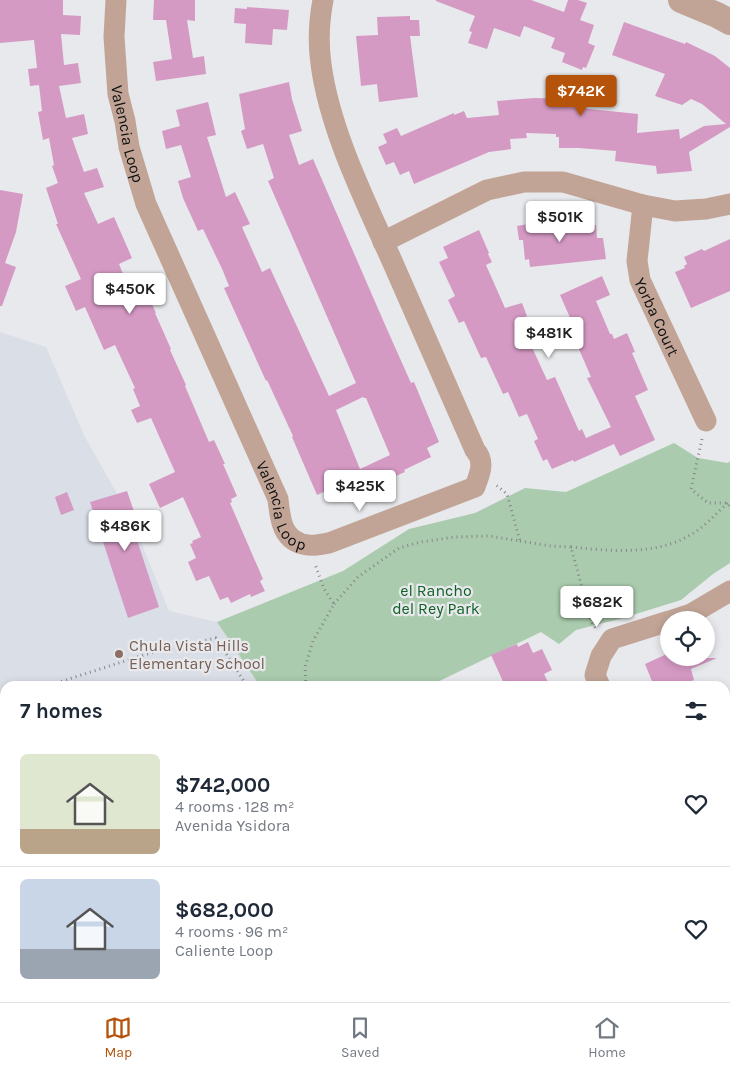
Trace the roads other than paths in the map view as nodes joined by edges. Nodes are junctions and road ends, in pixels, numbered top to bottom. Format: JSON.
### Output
{"nodes":[{"id":1,"x":116,"y":0,"type":"edge"},
{"id":2,"x":323,"y":0,"type":"edge"},
{"id":3,"x":682,"y":0,"type":"edge"},
{"id":4,"x":730,"y":22,"type":"edge"},
{"id":5,"x":730,"y":204,"type":"edge"},
{"id":6,"x":643,"y":205,"type":"junction"},
{"id":7,"x":383,"y":242,"type":"junction"},
{"id":8,"x":706,"y":421,"type":"road end"},
{"id":9,"x":730,"y":591,"type":"edge"},
{"id":10,"x":696,"y":611,"type":"edge"},
{"id":11,"x":660,"y":624,"type":"edge"},
{"id":12,"x":598,"y":681,"type":"edge"}],
"edges":[{"from":1,"to":7,"type":"street","name":"Valencia Loop"},
{"from":2,"to":7,"type":"street"},
{"from":3,"to":4,"type":"street"},
{"from":5,"to":6,"type":"street"},
{"from":6,"to":7,"type":"street"},
{"from":6,"to":8,"type":"street","name":"Yorba Court"},
{"from":9,"to":10,"type":"street"},
{"from":11,"to":12,"type":"street"}]}
